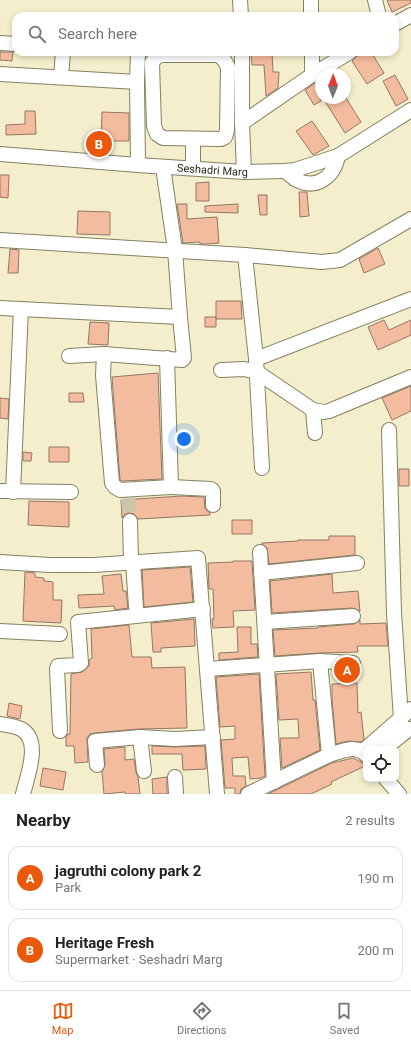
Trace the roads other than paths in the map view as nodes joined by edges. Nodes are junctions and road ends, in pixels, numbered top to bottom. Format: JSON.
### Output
{"nodes":[{"id":1,"x":240,"y":0,"type":"edge"},
{"id":2,"x":311,"y":0,"type":"edge"},
{"id":3,"x":375,"y":0,"type":"edge"},
{"id":4,"x":241,"y":12,"type":"edge"},
{"id":5,"x":311,"y":12,"type":"edge"},
{"id":6,"x":377,"y":12,"type":"edge"},
{"id":7,"x":411,"y":14,"type":"edge"},
{"id":8,"x":399,"y":22,"type":"edge"},
{"id":9,"x":0,"y":44,"type":"edge"},
{"id":10,"x":12,"y":44,"type":"edge"},
{"id":11,"x":63,"y":56,"type":"edge"},
{"id":12,"x":138,"y":56,"type":"edge"},
{"id":13,"x":159,"y":56,"type":"edge"},
{"id":14,"x":220,"y":56,"type":"edge"},
{"id":15,"x":242,"y":56,"type":"edge"},
{"id":16,"x":312,"y":56,"type":"edge"},
{"id":17,"x":343,"y":56,"type":"edge"},
{"id":18,"x":0,"y":74,"type":"edge"},
{"id":19,"x":312,"y":75,"type":"junction"},
{"id":20,"x":61,"y":77,"type":"junction"},
{"id":21,"x":137,"y":82,"type":"junction"},
{"id":22,"x":411,"y":110,"type":"edge"},
{"id":23,"x":242,"y":123,"type":"junction"},
{"id":24,"x":193,"y":139,"type":"junction"},
{"id":25,"x":0,"y":154,"type":"edge"},
{"id":26,"x":138,"y":166,"type":"junction"},
{"id":27,"x":163,"y":167,"type":"junction"},
{"id":28,"x":193,"y":168,"type":"junction"},
{"id":29,"x":244,"y":172,"type":"junction"},
{"id":30,"x":411,"y":219,"type":"edge"},
{"id":31,"x":0,"y":240,"type":"edge"},
{"id":32,"x":174,"y":250,"type":"junction"},
{"id":33,"x":245,"y":255,"type":"junction"},
{"id":34,"x":411,"y":299,"type":"edge"},
{"id":35,"x":0,"y":308,"type":"edge"},
{"id":36,"x":21,"y":309,"type":"junction"},
{"id":37,"x":180,"y":317,"type":"junction"},
{"id":38,"x":104,"y":354,"type":"junction"},
{"id":39,"x":69,"y":356,"type":"dead end"},
{"id":40,"x":167,"y":358,"type":"junction"},
{"id":41,"x":251,"y":369,"type":"junction"},
{"id":42,"x":221,"y":370,"type":"dead end"},
{"id":43,"x":411,"y":377,"type":"edge"},
{"id":44,"x":313,"y":410,"type":"junction"},
{"id":45,"x":389,"y":430,"type":"dead end"},
{"id":46,"x":315,"y":433,"type":"dead end"},
{"id":47,"x":262,"y":468,"type":"dead end"},
{"id":48,"x":171,"y":488,"type":"junction"},
{"id":49,"x":6,"y":492,"type":"edge"},
{"id":50,"x":71,"y":492,"type":"dead end"},
{"id":51,"x":213,"y":505,"type":"dead end"},
{"id":52,"x":130,"y":521,"type":"tunnel mouth"},
{"id":53,"x":260,"y":552,"type":"dead end"},
{"id":54,"x":0,"y":562,"type":"edge"},
{"id":55,"x":132,"y":562,"type":"junction"},
{"id":56,"x":357,"y":563,"type":"dead end"},
{"id":57,"x":261,"y":573,"type":"junction"},
{"id":58,"x":136,"y":607,"type":"dead end"},
{"id":59,"x":203,"y":609,"type":"junction"},
{"id":60,"x":353,"y":616,"type":"dead end"},
{"id":61,"x":265,"y":622,"type":"junction"},
{"id":62,"x":0,"y":631,"type":"edge"},
{"id":63,"x":60,"y":634,"type":"dead end"},
{"id":64,"x":320,"y":661,"type":"junction"},
{"id":65,"x":353,"y":663,"type":"dead end"},
{"id":66,"x":267,"y":665,"type":"junction"},
{"id":67,"x":208,"y":670,"type":"junction"},
{"id":68,"x":406,"y":722,"type":"edge"},
{"id":69,"x":0,"y":724,"type":"edge"},
{"id":70,"x":60,"y":731,"type":"dead end"},
{"id":71,"x":140,"y":737,"type":"junction"},
{"id":72,"x":213,"y":737,"type":"junction"},
{"id":73,"x":373,"y":746,"type":"edge"},
{"id":74,"x":386,"y":746,"type":"edge"},
{"id":75,"x":363,"y":752,"type":"edge"},
{"id":76,"x":329,"y":755,"type":"junction"},
{"id":77,"x":97,"y":765,"type":"dead end"},
{"id":78,"x":144,"y":771,"type":"dead end"},
{"id":79,"x":175,"y":777,"type":"dead end"},
{"id":80,"x":274,"y":782,"type":"junction"},
{"id":81,"x":389,"y":782,"type":"edge"},
{"id":82,"x":23,"y":794,"type":"edge"},
{"id":83,"x":176,"y":794,"type":"edge"},
{"id":84,"x":217,"y":794,"type":"edge"},
{"id":85,"x":248,"y":794,"type":"edge"},
{"id":86,"x":399,"y":794,"type":"edge"}],
"edges":[{"from":1,"to":4,"type":"street"},
{"from":2,"to":5,"type":"street"},
{"from":3,"to":6,"type":"street"},
{"from":7,"to":8,"type":"street"},
{"from":9,"to":10,"type":"street"},
{"from":11,"to":20,"type":"street"},
{"from":12,"to":21,"type":"street"},
{"from":13,"to":24,"type":"street"},
{"from":14,"to":24,"type":"street"},
{"from":15,"to":23,"type":"street"},
{"from":16,"to":19,"type":"street"},
{"from":17,"to":19,"type":"street"},
{"from":18,"to":20,"type":"street"},
{"from":19,"to":23,"type":"street"},
{"from":20,"to":21,"type":"street"},
{"from":21,"to":26,"type":"street"},
{"from":22,"to":29,"type":"street","name":"Seshadri Marg"},
{"from":23,"to":29,"type":"street"},
{"from":24,"to":28,"type":"street"},
{"from":25,"to":26,"type":"street","name":"Seshadri Marg"},
{"from":26,"to":27,"type":"street","name":"Seshadri Marg"},
{"from":27,"to":28,"type":"street","name":"Seshadri Marg"},
{"from":27,"to":32,"type":"street"},
{"from":28,"to":29,"type":"street","name":"Seshadri Marg"},
{"from":30,"to":33,"type":"street"},
{"from":31,"to":32,"type":"street"},
{"from":32,"to":33,"type":"street"},
{"from":32,"to":37,"type":"street"},
{"from":33,"to":41,"type":"street"},
{"from":34,"to":41,"type":"street"},
{"from":35,"to":36,"type":"street"},
{"from":36,"to":37,"type":"street"},
{"from":36,"to":49,"type":"street"},
{"from":37,"to":40,"type":"street"},
{"from":38,"to":39,"type":"street"},
{"from":38,"to":40,"type":"street"},
{"from":38,"to":48,"type":"street"},
{"from":40,"to":48,"type":"street"},
{"from":41,"to":42,"type":"street"},
{"from":41,"to":44,"type":"street"},
{"from":41,"to":47,"type":"street"},
{"from":43,"to":44,"type":"street"},
{"from":44,"to":46,"type":"street"},
{"from":45,"to":68,"type":"street"},
{"from":48,"to":51,"type":"street"},
{"from":49,"to":50,"type":"street"},
{"from":52,"to":55,"type":"street"},
{"from":53,"to":57,"type":"street"},
{"from":54,"to":55,"type":"street"},
{"from":55,"to":58,"type":"street"},
{"from":55,"to":59,"type":"street"},
{"from":56,"to":57,"type":"street"},
{"from":57,"to":61,"type":"street"},
{"from":59,"to":67,"type":"street"},
{"from":59,"to":70,"type":"street"},
{"from":60,"to":61,"type":"street"},
{"from":61,"to":66,"type":"street"},
{"from":62,"to":63,"type":"street"},
{"from":64,"to":65,"type":"street"},
{"from":64,"to":66,"type":"street"},
{"from":64,"to":76,"type":"street"},
{"from":66,"to":67,"type":"street"},
{"from":66,"to":80,"type":"street"},
{"from":67,"to":72,"type":"street"},
{"from":68,"to":73,"type":"street"},
{"from":68,"to":74,"type":"street"},
{"from":69,"to":82,"type":"street"},
{"from":71,"to":72,"type":"street"},
{"from":71,"to":77,"type":"street"},
{"from":71,"to":78,"type":"street"},
{"from":72,"to":84,"type":"street"},
{"from":75,"to":76,"type":"street"},
{"from":76,"to":80,"type":"street"},
{"from":79,"to":83,"type":"street"},
{"from":80,"to":85,"type":"street"},
{"from":81,"to":86,"type":"street"}]}
